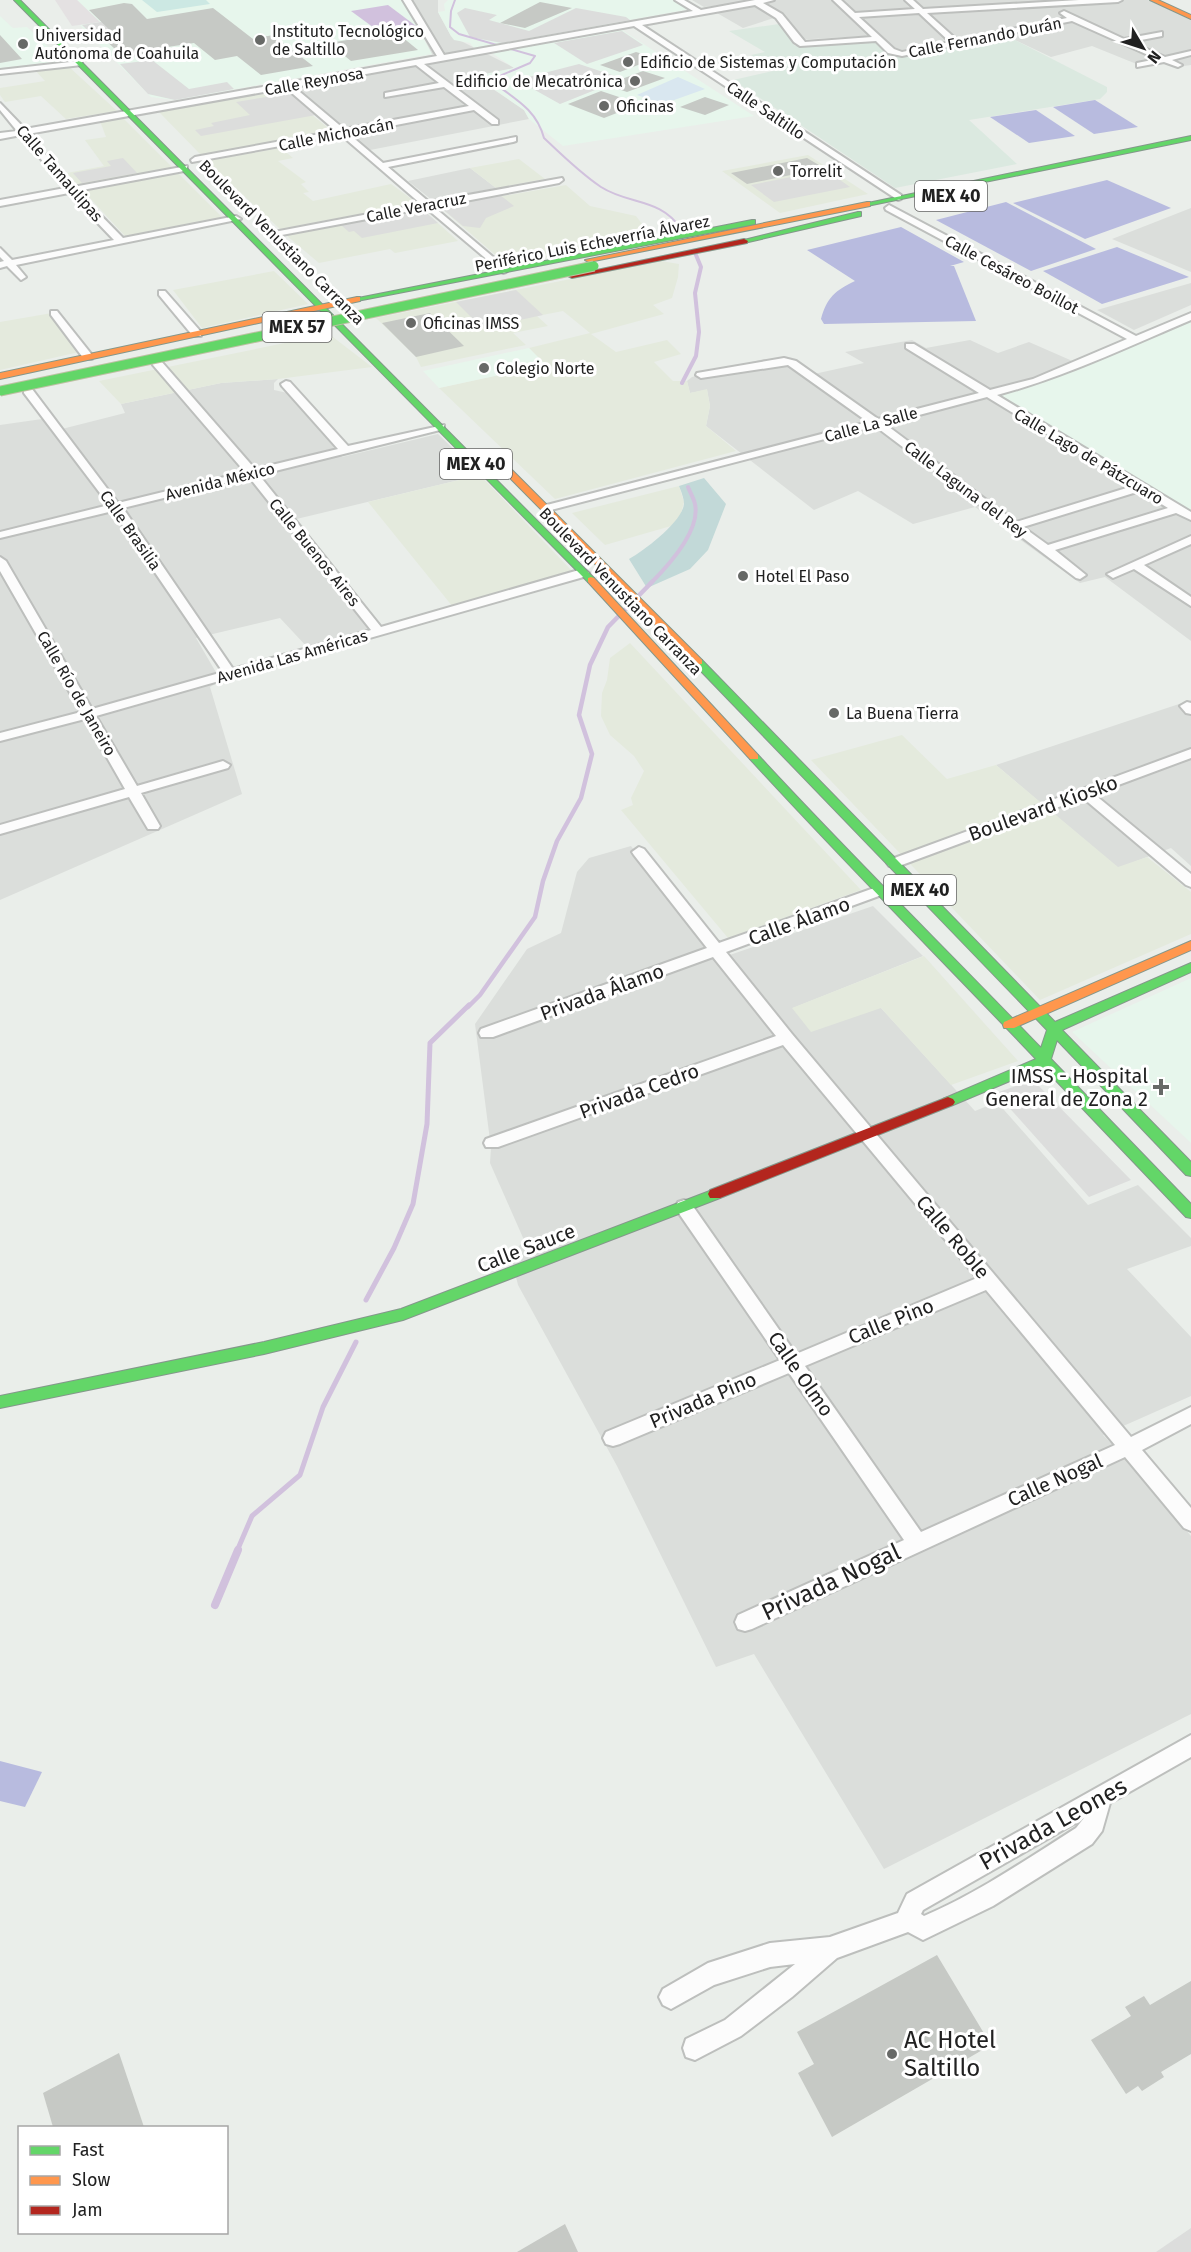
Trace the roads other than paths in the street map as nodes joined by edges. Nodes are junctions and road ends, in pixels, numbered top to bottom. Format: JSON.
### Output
{"nodes":[{"id":1,"x":17,"y":0,"type":"edge"},
{"id":2,"x":33,"y":0,"type":"edge"},
{"id":3,"x":407,"y":0,"type":"edge"},
{"id":4,"x":679,"y":0,"type":"edge"},
{"id":5,"x":770,"y":0,"type":"edge"},
{"id":6,"x":837,"y":0,"type":"edge"},
{"id":7,"x":909,"y":0,"type":"edge"},
{"id":8,"x":980,"y":0,"type":"edge"},
{"id":9,"x":1118,"y":0,"type":"edge"},
{"id":10,"x":1153,"y":0,"type":"edge"},
{"id":11,"x":1172,"y":0,"type":"edge"},
{"id":12,"x":756,"y":2,"type":"junction"},
{"id":13,"x":1051,"y":2,"type":"edge"},
{"id":14,"x":1191,"y":8,"type":"edge"},
{"id":15,"x":990,"y":9,"type":"junction"},
{"id":16,"x":699,"y":12,"type":"junction"},
{"id":17,"x":923,"y":12,"type":"junction"},
{"id":18,"x":853,"y":15,"type":"junction"},
{"id":19,"x":999,"y":16,"type":"dead end"},
{"id":20,"x":1191,"y":17,"type":"edge"},
{"id":21,"x":1073,"y":19,"type":"junction"},
{"id":22,"x":634,"y":23,"type":"junction"},
{"id":23,"x":1008,"y":24,"type":"dead end"},
{"id":24,"x":623,"y":26,"type":"junction"},
{"id":25,"x":1017,"y":32,"type":"junction"},
{"id":26,"x":1159,"y":34,"type":"dead end"},
{"id":27,"x":878,"y":39,"type":"junction"},
{"id":28,"x":1124,"y":41,"type":"junction"},
{"id":29,"x":957,"y":44,"type":"junction"},
{"id":30,"x":1191,"y":53,"type":"edge"},
{"id":31,"x":442,"y":58,"type":"junction"},
{"id":32,"x":1164,"y":59,"type":"junction"},
{"id":33,"x":79,"y":63,"type":"junction"},
{"id":34,"x":418,"y":63,"type":"junction"},
{"id":35,"x":1140,"y":65,"type":"dead end"},
{"id":36,"x":1178,"y":65,"type":"dead end"},
{"id":37,"x":0,"y":72,"type":"edge"},
{"id":38,"x":447,"y":84,"type":"junction"},
{"id":39,"x":286,"y":85,"type":"junction"},
{"id":40,"x":388,"y":95,"type":"dead end"},
{"id":41,"x":0,"y":105,"type":"edge"},
{"id":42,"x":477,"y":107,"type":"junction"},
{"id":43,"x":144,"y":110,"type":"junction"},
{"id":44,"x":128,"y":113,"type":"junction"},
{"id":45,"x":495,"y":122,"type":"dead end"},
{"id":46,"x":22,"y":132,"type":"junction"},
{"id":47,"x":341,"y":133,"type":"junction"},
{"id":48,"x":0,"y":136,"type":"edge"},
{"id":49,"x":1191,"y":138,"type":"edge"},
{"id":50,"x":513,"y":140,"type":"dead end"},
{"id":51,"x":1157,"y":145,"type":"junction"},
{"id":52,"x":1191,"y":147,"type":"edge"},
{"id":53,"x":188,"y":157,"type":"junction"},
{"id":54,"x":1109,"y":164,"type":"junction"},
{"id":55,"x":380,"y":166,"type":"junction"},
{"id":56,"x":212,"y":176,"type":"dead end"},
{"id":57,"x":559,"y":180,"type":"dead end"},
{"id":58,"x":71,"y":190,"type":"junction"},
{"id":59,"x":890,"y":201,"type":"junction"},
{"id":60,"x":0,"y":203,"type":"edge"},
{"id":61,"x":426,"y":206,"type":"junction"},
{"id":62,"x":835,"y":210,"type":"junction"},
{"id":63,"x":858,"y":214,"type":"junction"},
{"id":64,"x":236,"y":219,"type":"junction"},
{"id":65,"x":263,"y":224,"type":"dead end"},
{"id":66,"x":274,"y":235,"type":"junction"},
{"id":67,"x":120,"y":241,"type":"junction"},
{"id":68,"x":289,"y":249,"type":"dead end"},
{"id":69,"x":0,"y":251,"type":"edge"},
{"id":70,"x":591,"y":263,"type":"junction"},
{"id":71,"x":5,"y":265,"type":"edge"},
{"id":72,"x":503,"y":270,"type":"junction"},
{"id":73,"x":21,"y":277,"type":"dead end"},
{"id":74,"x":328,"y":290,"type":"dead end"},
{"id":75,"x":162,"y":293,"type":"dead end"},
{"id":76,"x":368,"y":296,"type":"junction"},
{"id":77,"x":339,"y":302,"type":"junction"},
{"id":78,"x":322,"y":306,"type":"junction"},
{"id":79,"x":296,"y":312,"type":"junction"},
{"id":80,"x":54,"y":313,"type":"dead end"},
{"id":81,"x":383,"y":313,"type":"junction"},
{"id":82,"x":1190,"y":314,"type":"edge"},
{"id":83,"x":357,"y":319,"type":"junction"},
{"id":84,"x":342,"y":327,"type":"junction"},
{"id":85,"x":367,"y":329,"type":"dead end"},
{"id":86,"x":197,"y":334,"type":"junction"},
{"id":87,"x":291,"y":334,"type":"junction"},
{"id":88,"x":1136,"y":340,"type":"junction"},
{"id":89,"x":910,"y":346,"type":"dead end"},
{"id":90,"x":88,"y":357,"type":"junction"},
{"id":91,"x":157,"y":363,"type":"junction"},
{"id":92,"x":700,"y":375,"type":"dead end"},
{"id":93,"x":0,"y":376,"type":"edge"},
{"id":94,"x":0,"y":383,"type":"edge"},
{"id":95,"x":286,"y":384,"type":"dead end"},
{"id":96,"x":0,"y":391,"type":"edge"},
{"id":97,"x":28,"y":391,"type":"junction"},
{"id":98,"x":987,"y":394,"type":"junction"},
{"id":99,"x":0,"y":397,"type":"edge"},
{"id":100,"x":877,"y":423,"type":"junction"},
{"id":101,"x":440,"y":427,"type":"junction"},
{"id":102,"x":345,"y":450,"type":"junction"},
{"id":103,"x":496,"y":459,"type":"dead end"},
{"id":104,"x":252,"y":473,"type":"junction"},
{"id":105,"x":1142,"y":488,"type":"junction"},
{"id":106,"x":116,"y":507,"type":"junction"},
{"id":107,"x":547,"y":508,"type":"junction"},
{"id":108,"x":1177,"y":509,"type":"junction"},
{"id":109,"x":1191,"y":518,"type":"edge"},
{"id":110,"x":1016,"y":526,"type":"junction"},
{"id":111,"x":0,"y":535,"type":"edge"},
{"id":112,"x":1191,"y":540,"type":"edge"},
{"id":113,"x":1047,"y":549,"type":"junction"},
{"id":114,"x":0,"y":561,"type":"edge"},
{"id":115,"x":1136,"y":565,"type":"junction"},
{"id":116,"x":583,"y":573,"type":"junction"},
{"id":117,"x":1113,"y":574,"type":"dead end"},
{"id":118,"x":1080,"y":575,"type":"dead end"},
{"id":119,"x":1191,"y":602,"type":"edge"},
{"id":120,"x":379,"y":632,"type":"junction"},
{"id":121,"x":230,"y":673,"type":"junction"},
{"id":122,"x":89,"y":714,"type":"junction"},
{"id":123,"x":0,"y":736,"type":"edge"},
{"id":124,"x":1191,"y":753,"type":"edge"},
{"id":125,"x":223,"y":765,"type":"dead end"},
{"id":126,"x":133,"y":791,"type":"junction"},
{"id":127,"x":1085,"y":794,"type":"junction"},
{"id":128,"x":153,"y":826,"type":"dead end"},
{"id":129,"x":0,"y":830,"type":"edge"},
{"id":130,"x":639,"y":852,"type":"dead end"},
{"id":131,"x":894,"y":863,"type":"junction"},
{"id":132,"x":1191,"y":882,"type":"edge"},
{"id":133,"x":882,"y":890,"type":"junction"},
{"id":134,"x":1191,"y":945,"type":"edge"},
{"id":135,"x":716,"y":951,"type":"junction"},
{"id":136,"x":1191,"y":967,"type":"edge"},
{"id":137,"x":1121,"y":976,"type":"junction"},
{"id":138,"x":1138,"y":991,"type":"junction"},
{"id":139,"x":1038,"y":1012,"type":"junction"},
{"id":140,"x":1009,"y":1025,"type":"junction"},
{"id":141,"x":1054,"y":1028,"type":"junction"},
{"id":142,"x":487,"y":1033,"type":"dead end"},
{"id":143,"x":786,"y":1038,"type":"junction"},
{"id":144,"x":1044,"y":1061,"type":"junction"},
{"id":145,"x":868,"y":1135,"type":"junction"},
{"id":146,"x":492,"y":1143,"type":"dead end"},
{"id":147,"x":1191,"y":1171,"type":"edge"},
{"id":148,"x":684,"y":1207,"type":"junction"},
{"id":149,"x":1191,"y":1213,"type":"edge"},
{"id":150,"x":989,"y":1281,"type":"junction"},
{"id":151,"x":792,"y":1362,"type":"junction"},
{"id":152,"x":0,"y":1402,"type":"edge"},
{"id":153,"x":1191,"y":1415,"type":"edge"},
{"id":154,"x":613,"y":1438,"type":"dead end"},
{"id":155,"x":1129,"y":1447,"type":"junction"},
{"id":156,"x":1191,"y":1522,"type":"edge"},
{"id":157,"x":917,"y":1542,"type":"junction"},
{"id":158,"x":745,"y":1622,"type":"dead end"},
{"id":159,"x":1191,"y":1745,"type":"edge"},
{"id":160,"x":1100,"y":1798,"type":"junction"},
{"id":161,"x":912,"y":1911,"type":"junction"},
{"id":162,"x":830,"y":1949,"type":"junction"},
{"id":163,"x":671,"y":1997,"type":"dead end"},
{"id":164,"x":694,"y":2048,"type":"dead end"}],
"edges":[{"from":1,"to":33,"type":"main road","name":"Boulevard Venustiano Carranza","number":"MEX 40"},
{"from":2,"to":43,"type":"main road","name":"Boulevard Venustiano Carranza","number":"MEX 40"},
{"from":3,"to":31,"type":"street"},
{"from":4,"to":16,"type":"street"},
{"from":5,"to":12,"type":"street","name":"Calle Reynosa"},
{"from":6,"to":18,"type":"street"},
{"from":7,"to":17,"type":"street"},
{"from":8,"to":15,"type":"street"},
{"from":9,"to":13,"type":"street"},
{"from":10,"to":20,"type":"main road"},
{"from":11,"to":14,"type":"main road"},
{"from":12,"to":16,"type":"street","name":"Calle Reynosa"},
{"from":12,"to":27,"type":"street"},
{"from":13,"to":15,"type":"street"},
{"from":13,"to":21,"type":"street"},
{"from":15,"to":17,"type":"street"},
{"from":15,"to":19,"type":"street"},
{"from":16,"to":22,"type":"street","name":"Calle Reynosa"},
{"from":17,"to":18,"type":"street"},
{"from":17,"to":29,"type":"street"},
{"from":18,"to":27,"type":"street"},
{"from":21,"to":25,"type":"street","name":"Calle Fernando Durán"},
{"from":21,"to":28,"type":"street"},
{"from":22,"to":24,"type":"street","name":"Calle Reynosa"},
{"from":22,"to":59,"type":"street","name":"Calle Saltillo"},
{"from":23,"to":25,"type":"street"},
{"from":24,"to":31,"type":"street","name":"Calle Reynosa"},
{"from":24,"to":59,"type":"street","name":"Calle Saltillo"},
{"from":25,"to":29,"type":"street","name":"Calle Fernando Durán"},
{"from":26,"to":28,"type":"street"},
{"from":27,"to":29,"type":"street","name":"Calle Fernando Durán"},
{"from":28,"to":32,"type":"street"},
{"from":30,"to":32,"type":"street"},
{"from":31,"to":34,"type":"street","name":"Calle Reynosa"},
{"from":32,"to":35,"type":"street"},
{"from":32,"to":36,"type":"street"},
{"from":33,"to":37,"type":"street"},
{"from":33,"to":44,"type":"main road","name":"Boulevard Venustiano Carranza","number":"MEX 40"},
{"from":34,"to":38,"type":"street"},
{"from":34,"to":39,"type":"street","name":"Calle Reynosa"},
{"from":38,"to":40,"type":"street"},
{"from":38,"to":42,"type":"street"},
{"from":39,"to":43,"type":"street","name":"Calle Reynosa"},
{"from":39,"to":47,"type":"street"},
{"from":41,"to":46,"type":"street","name":"Calle Tamaulipas"},
{"from":42,"to":45,"type":"street"},
{"from":42,"to":47,"type":"street","name":"Calle Michoacán"},
{"from":43,"to":44,"type":"street","name":"Calle Reynosa"},
{"from":43,"to":53,"type":"main road","name":"Boulevard Venustiano Carranza","number":"MEX 40"},
{"from":44,"to":46,"type":"street","name":"Calle Reynosa"},
{"from":44,"to":53,"type":"main road","name":"Boulevard Venustiano Carranza","number":"MEX 40"},
{"from":46,"to":48,"type":"street","name":"Calle Reynosa"},
{"from":46,"to":58,"type":"street","name":"Calle Tamaulipas"},
{"from":47,"to":53,"type":"street","name":"Calle Michoacán"},
{"from":47,"to":55,"type":"street"},
{"from":49,"to":51,"type":"main road","name":"Periférico Luis Echeverría Álvarez","number":"MEX 40"},
{"from":50,"to":55,"type":"street"},
{"from":51,"to":54,"type":"main road"},
{"from":51,"to":59,"type":"main road","name":"Periférico Luis Echeverría Álvarez","number":"MEX 40"},
{"from":52,"to":54,"type":"main road","number":"MEX 40"},
{"from":53,"to":56,"type":"main road","name":"Boulevard Venustiano Carranza","number":"MEX 40"},
{"from":53,"to":58,"type":"street","name":"Calle Michoacán"},
{"from":53,"to":64,"type":"main road","name":"Boulevard Venustiano Carranza","number":"MEX 40"},
{"from":54,"to":59,"type":"main road","number":"MEX 40"},
{"from":55,"to":61,"type":"street"},
{"from":57,"to":61,"type":"street","name":"Calle Veracruz"},
{"from":58,"to":60,"type":"street","name":"Calle Michoacán"},
{"from":58,"to":67,"type":"street","name":"Calle Tamaulipas"},
{"from":59,"to":62,"type":"main road","name":"Periférico Luis Echeverría Álvarez","number":"MEX 40"},
{"from":59,"to":63,"type":"main road","name":"Periférico Luis Echeverría Álvarez","number":"MEX 40"},
{"from":59,"to":88,"type":"street","name":"Calle Cesáreo Boillot"},
{"from":61,"to":66,"type":"street","name":"Calle Veracruz"},
{"from":61,"to":72,"type":"street"},
{"from":62,"to":70,"type":"main road","name":"Periférico Luis Echeverría Álvarez","number":"MEX 40"},
{"from":62,"to":72,"type":"main road"},
{"from":63,"to":70,"type":"main road","name":"Periférico Luis Echeverría Álvarez","number":"MEX 40"},
{"from":63,"to":81,"type":"main road","name":"Periférico Luis Echeverría Álvarez"},
{"from":64,"to":67,"type":"street"},
{"from":64,"to":78,"type":"main road","name":"Boulevard Venustiano Carranza","number":"MEX 40"},
{"from":65,"to":66,"type":"main road","name":"Boulevard Venustiano Carranza"},
{"from":66,"to":68,"type":"main road","name":"Boulevard Venustiano Carranza"},
{"from":67,"to":71,"type":"street"},
{"from":69,"to":71,"type":"street"},
{"from":70,"to":94,"type":"main road","name":"Periférico Luis Echeverría Álvarez","number":"MEX 57"},
{"from":70,"to":96,"type":"main road","name":"Periférico Luis Echeverría Álvarez","number":"MEX 57","bridge":true},
{"from":71,"to":73,"type":"street"},
{"from":72,"to":76,"type":"main road"},
{"from":74,"to":77,"type":"main road","name":"Boulevard Venustiano Carranza"},
{"from":75,"to":86,"type":"street"},
{"from":76,"to":77,"type":"main road"},
{"from":76,"to":81,"type":"main road"},
{"from":77,"to":78,"type":"main road"},
{"from":77,"to":83,"type":"main road","name":"Boulevard Venustiano Carranza"},
{"from":78,"to":79,"type":"main road"},
{"from":78,"to":84,"type":"main road","name":"Boulevard Venustiano Carranza","number":"MEX 40"},
{"from":79,"to":86,"type":"main road"},
{"from":79,"to":87,"type":"main road"},
{"from":80,"to":90,"type":"street"},
{"from":81,"to":83,"type":"main road","name":"Periférico Luis Echeverría Álvarez"},
{"from":82,"to":88,"type":"street","name":"Calle La Salle"},
{"from":83,"to":84,"type":"main road","name":"Periférico Luis Echeverría Álvarez"},
{"from":83,"to":85,"type":"main road","name":"Boulevard Venustiano Carranza"},
{"from":84,"to":87,"type":"main road","name":"Periférico Luis Echeverría Álvarez"},
{"from":84,"to":101,"type":"main road","name":"Boulevard Venustiano Carranza","number":"MEX 40"},
{"from":86,"to":90,"type":"main road"},
{"from":87,"to":91,"type":"main road","name":"Periférico Luis Echeverría Álvarez"},
{"from":88,"to":98,"type":"street","name":"Calle La Salle"},
{"from":89,"to":98,"type":"street","name":"Calle Lago de Pátzcuaro"},
{"from":90,"to":93,"type":"main road"},
{"from":91,"to":97,"type":"main road","name":"Periférico Luis Echeverría Álvarez"},
{"from":91,"to":104,"type":"street","name":"Calle Buenos Aires"},
{"from":92,"to":100,"type":"street","name":"Calle Laguna del Rey"},
{"from":95,"to":102,"type":"street"},
{"from":97,"to":99,"type":"main road","name":"Periférico Luis Echeverría Álvarez"},
{"from":97,"to":106,"type":"street","name":"Calle Brasilia"},
{"from":98,"to":100,"type":"street","name":"Calle La Salle"},
{"from":98,"to":105,"type":"street","name":"Calle Lago de Pátzcuaro"},
{"from":100,"to":107,"type":"street","name":"Calle La Salle"},
{"from":100,"to":110,"type":"street","name":"Calle Laguna del Rey"},
{"from":101,"to":102,"type":"street","name":"Avenida México"},
{"from":101,"to":116,"type":"main road","name":"Boulevard Venustiano Carranza","number":"MEX 40"},
{"from":102,"to":104,"type":"street","name":"Avenida México"},
{"from":103,"to":107,"type":"main road","name":"Boulevard Venustiano Carranza","number":"MEX 40"},
{"from":104,"to":106,"type":"street","name":"Avenida México"},
{"from":104,"to":120,"type":"street","name":"Calle Buenos Aires"},
{"from":105,"to":108,"type":"street","name":"Calle Lago de Pátzcuaro"},
{"from":105,"to":110,"type":"street"},
{"from":106,"to":111,"type":"street","name":"Avenida México"},
{"from":106,"to":121,"type":"street","name":"Calle Brasilia"},
{"from":107,"to":131,"type":"main road","name":"Boulevard Venustiano Carranza","number":"MEX 40"},
{"from":108,"to":109,"type":"street","name":"Calle Lago de Pátzcuaro"},
{"from":108,"to":113,"type":"street"},
{"from":110,"to":113,"type":"street","name":"Calle Laguna del Rey"},
{"from":112,"to":115,"type":"street"},
{"from":113,"to":118,"type":"street","name":"Calle Laguna del Rey"},
{"from":114,"to":122,"type":"street","name":"Calle Río de Janeiro"},
{"from":115,"to":117,"type":"street"},
{"from":115,"to":119,"type":"street"},
{"from":116,"to":120,"type":"street","name":"Avenida Las Américas"},
{"from":116,"to":133,"type":"main road","name":"Boulevard Venustiano Carranza","number":"MEX 40"},
{"from":120,"to":121,"type":"street","name":"Avenida Las Américas"},
{"from":121,"to":122,"type":"street","name":"Avenida Las Américas"},
{"from":122,"to":123,"type":"street","name":"Avenida Las Américas"},
{"from":122,"to":126,"type":"street","name":"Calle Río de Janeiro"},
{"from":124,"to":127,"type":"street","name":"Boulevard Kiosko"},
{"from":125,"to":126,"type":"street"},
{"from":126,"to":128,"type":"street","name":"Calle Río de Janeiro"},
{"from":126,"to":129,"type":"street"},
{"from":127,"to":131,"type":"street","name":"Boulevard Kiosko"},
{"from":127,"to":132,"type":"street"},
{"from":130,"to":135,"type":"street","name":"Calle Roble"},
{"from":131,"to":139,"type":"main road","name":"Boulevard Venustiano Carranza","number":"MEX 40"},
{"from":133,"to":135,"type":"street","name":"Calle Álamo"},
{"from":133,"to":140,"type":"main road","name":"Boulevard Venustiano Carranza","number":"MEX 40"},
{"from":134,"to":137,"type":"main road"},
{"from":135,"to":142,"type":"street","name":"Privada Álamo"},
{"from":135,"to":143,"type":"street","name":"Calle Roble"},
{"from":136,"to":138,"type":"main road"},
{"from":137,"to":138,"type":"main road"},
{"from":137,"to":139,"type":"main road"},
{"from":138,"to":141,"type":"main road"},
{"from":139,"to":140,"type":"main road"},
{"from":139,"to":141,"type":"main road","name":"Boulevard Venustiano Carranza","number":"MEX 40"},
{"from":140,"to":144,"type":"main road","name":"Boulevard Venustiano Carranza","number":"MEX 40"},
{"from":141,"to":144,"type":"main road"},
{"from":141,"to":147,"type":"main road","name":"Boulevard Venustiano Carranza","number":"MEX 40"},
{"from":143,"to":145,"type":"street","name":"Calle Roble"},
{"from":143,"to":146,"type":"street","name":"Privada Cedro"},
{"from":144,"to":145,"type":"main road","name":"Calle Sauce"},
{"from":144,"to":149,"type":"main road","name":"Boulevard Venustiano Carranza","number":"MEX 40"},
{"from":145,"to":148,"type":"main road","name":"Calle Sauce"},
{"from":145,"to":150,"type":"street","name":"Calle Roble"},
{"from":148,"to":151,"type":"street","name":"Calle Olmo"},
{"from":148,"to":152,"type":"main road","name":"Calle Sauce"},
{"from":150,"to":151,"type":"street","name":"Calle Pino"},
{"from":150,"to":155,"type":"street","name":"Calle Roble"},
{"from":151,"to":154,"type":"street","name":"Privada Pino"},
{"from":151,"to":157,"type":"street","name":"Calle Olmo"},
{"from":153,"to":155,"type":"street","name":"Calle Nogal"},
{"from":155,"to":156,"type":"street","name":"Calle Roble"},
{"from":155,"to":157,"type":"street","name":"Calle Nogal"},
{"from":157,"to":158,"type":"street","name":"Privada Nogal"},
{"from":159,"to":160,"type":"street","name":"Privada Leones"},
{"from":160,"to":161,"type":"street","name":"Privada Leones"},
{"from":160,"to":161,"type":"street"},
{"from":161,"to":162,"type":"street","name":"Privada Leones"},
{"from":162,"to":163,"type":"street"},
{"from":162,"to":164,"type":"street"}]}
